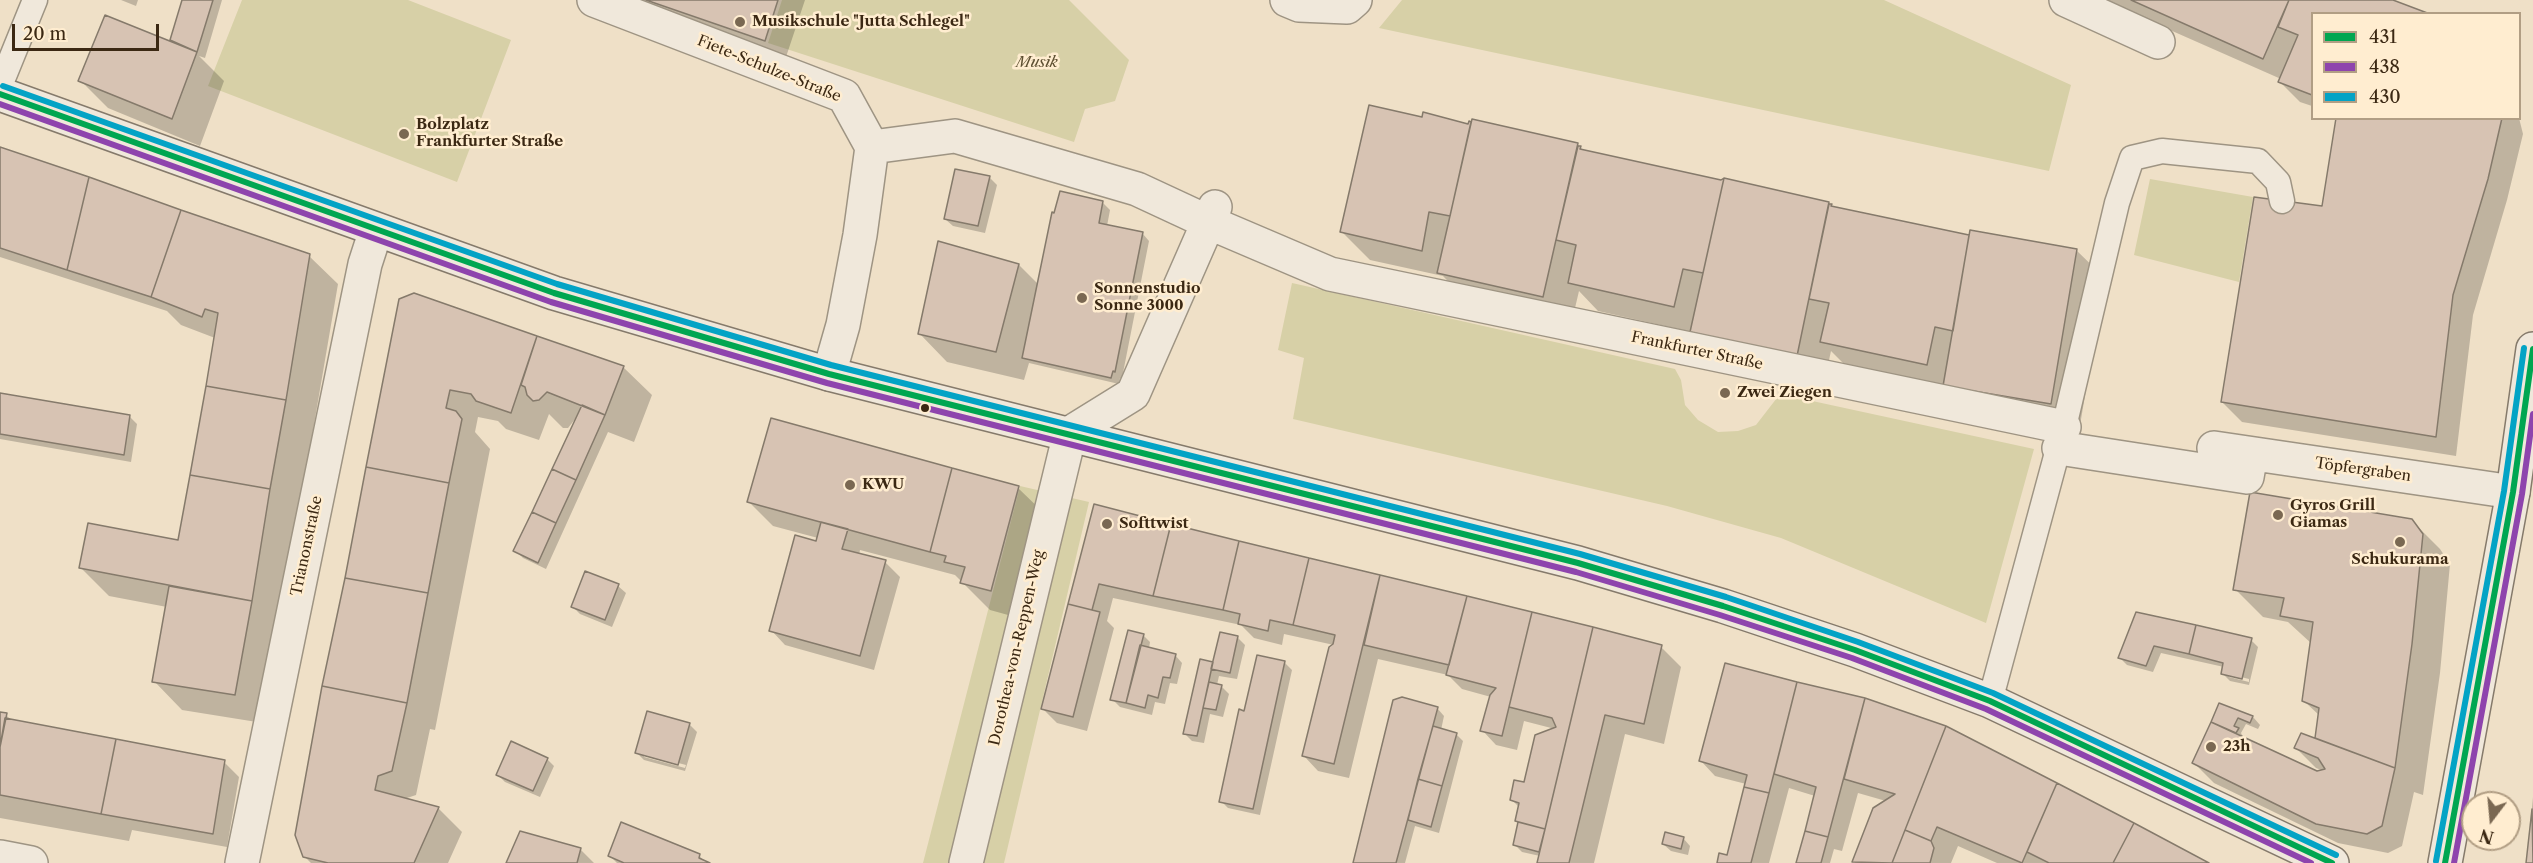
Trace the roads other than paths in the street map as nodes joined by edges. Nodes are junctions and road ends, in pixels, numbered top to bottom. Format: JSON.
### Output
{"nodes":[{"id":1,"x":35,"y":0,"type":"edge"},
{"id":2,"x":594,"y":0,"type":"edge"},
{"id":3,"x":1287,"y":0,"type":"edge"},
{"id":4,"x":1355,"y":0,"type":"edge"},
{"id":5,"x":2066,"y":0,"type":"edge"},
{"id":6,"x":2158,"y":42,"type":"dead end"},
{"id":7,"x":0,"y":86,"type":"edge"},
{"id":8,"x":0,"y":94,"type":"edge"},
{"id":9,"x":872,"y":147,"type":"junction"},
{"id":10,"x":2282,"y":201,"type":"dead end"},
{"id":11,"x":1211,"y":215,"type":"junction"},
{"id":12,"x":376,"y":230,"type":"junction"},
{"id":13,"x":2533,"y":349,"type":"edge"},
{"id":14,"x":829,"y":374,"type":"junction"},
{"id":15,"x":2530,"y":381,"type":"edge"},
{"id":16,"x":1070,"y":433,"type":"junction"},
{"id":17,"x":2062,"y":437,"type":"junction"},
{"id":18,"x":2214,"y":448,"type":"dead end"},
{"id":19,"x":2251,"y":454,"type":"junction"},
{"id":20,"x":2513,"y":492,"type":"junction"},
{"id":21,"x":1990,"y":701,"type":"junction"},
{"id":22,"x":0,"y":857,"type":"edge"},
{"id":23,"x":30,"y":863,"type":"edge"},
{"id":24,"x":242,"y":863,"type":"edge"},
{"id":25,"x":966,"y":863,"type":"edge"},
{"id":26,"x":2332,"y":863,"type":"edge"},
{"id":27,"x":2445,"y":863,"type":"edge"}],
"edges":[{"from":1,"to":7,"type":"lane"},
{"from":2,"to":9,"type":"street","name":"Fiete-Schulze-Straße"},
{"from":3,"to":4,"type":"street"},
{"from":5,"to":6,"type":"street"},
{"from":8,"to":12,"type":"street"},
{"from":9,"to":11,"type":"street","name":"Frankfurter Straße"},
{"from":9,"to":14,"type":"street"},
{"from":10,"to":17,"type":"lane"},
{"from":11,"to":16,"type":"street"},
{"from":11,"to":17,"type":"street","name":"Frankfurter Straße"},
{"from":12,"to":14,"type":"street"},
{"from":12,"to":24,"type":"street","name":"Trianonstraße"},
{"from":13,"to":15,"type":"street"},
{"from":14,"to":16,"type":"street"},
{"from":15,"to":20,"type":"street"},
{"from":16,"to":21,"type":"street"},
{"from":16,"to":25,"type":"street","name":"Dorothea-von-Reppen-Weg"},
{"from":17,"to":19,"type":"street","name":"Frankfurter Straße"},
{"from":17,"to":21,"type":"lane"},
{"from":18,"to":19,"type":"street","name":"Töpfergraben"},
{"from":19,"to":20,"type":"street","name":"Töpfergraben"},
{"from":20,"to":27,"type":"street"},
{"from":21,"to":26,"type":"street"},
{"from":22,"to":23,"type":"street"}]}
